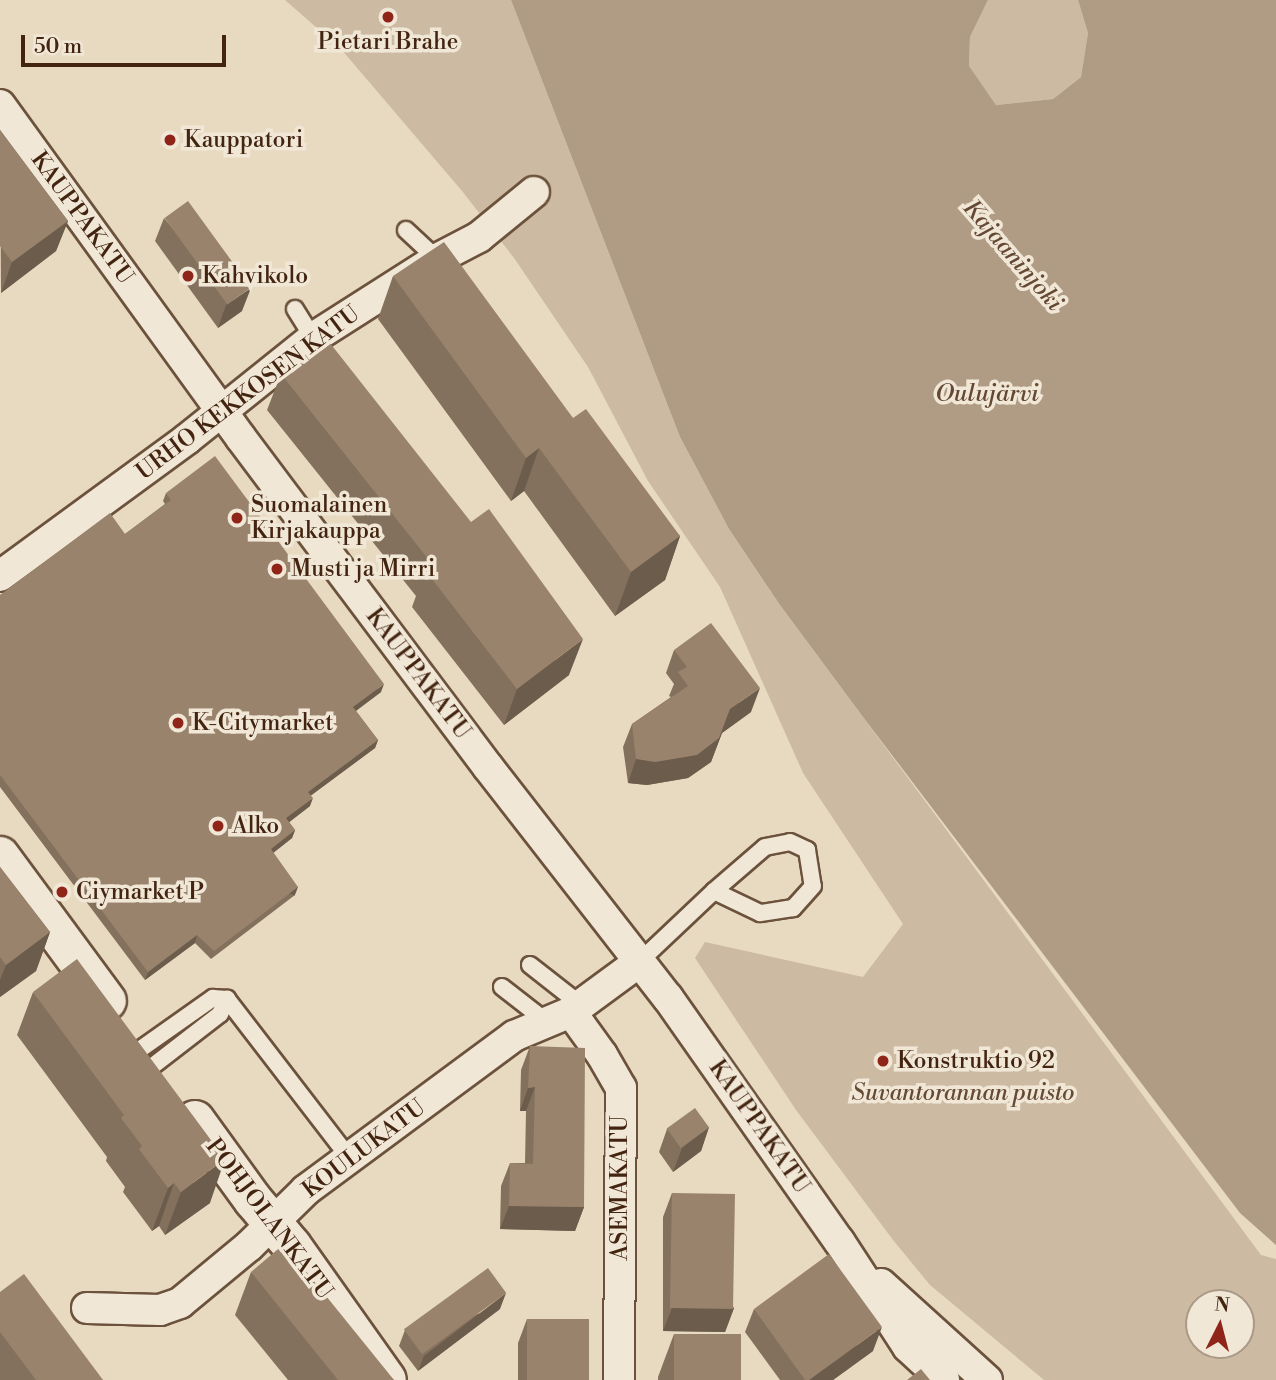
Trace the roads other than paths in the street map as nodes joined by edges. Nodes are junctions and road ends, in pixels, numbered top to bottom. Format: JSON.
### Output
{"nodes":[{"id":1,"x":0,"y":105,"type":"edge"},
{"id":2,"x":534,"y":192,"type":"dead end"},
{"id":3,"x":406,"y":230,"type":"dead end"},
{"id":4,"x":437,"y":259,"type":"junction"},
{"id":5,"x":295,"y":309,"type":"dead end"},
{"id":6,"x":313,"y":338,"type":"junction"},
{"id":7,"x":222,"y":410,"type":"junction"},
{"id":8,"x":0,"y":576,"type":"edge"},
{"id":9,"x":0,"y":856,"type":"edge"},
{"id":10,"x":714,"y":891,"type":"junction"},
{"id":11,"x":639,"y":962,"type":"junction"},
{"id":12,"x":530,"y":965,"type":"dead end"},
{"id":13,"x":502,"y":987,"type":"dead end"},
{"id":14,"x":566,"y":1013,"type":"junction"},
{"id":15,"x":148,"y":1057,"type":"junction"},
{"id":16,"x":350,"y":1159,"type":"junction"},
{"id":17,"x":272,"y":1223,"type":"junction"},
{"id":18,"x":839,"y":1241,"type":"junction"},
{"id":19,"x":87,"y":1308,"type":"dead end"},
{"id":20,"x":387,"y":1380,"type":"edge"},
{"id":21,"x":619,"y":1380,"type":"edge"},
{"id":22,"x":944,"y":1380,"type":"edge"},
{"id":23,"x":987,"y":1380,"type":"edge"}],
"edges":[{"from":1,"to":7,"type":"street","name":"KAUPPAKATU"},
{"from":2,"to":4,"type":"street","name":"URHO KEKKOSEN KATU"},
{"from":3,"to":4,"type":"lane"},
{"from":4,"to":6,"type":"street","name":"URHO KEKKOSEN KATU"},
{"from":5,"to":6,"type":"lane"},
{"from":6,"to":7,"type":"street","name":"URHO KEKKOSEN KATU"},
{"from":7,"to":8,"type":"street","name":"URHO KEKKOSEN KATU"},
{"from":7,"to":11,"type":"street","name":"KAUPPAKATU"},
{"from":9,"to":15,"type":"street","name":"POHJOLANKATU"},
{"from":10,"to":10,"type":"lane"},
{"from":10,"to":11,"type":"lane"},
{"from":11,"to":14,"type":"street","name":"KOULUKATU"},
{"from":11,"to":18,"type":"street","name":"KAUPPAKATU"},
{"from":12,"to":14,"type":"lane"},
{"from":13,"to":14,"type":"lane"},
{"from":14,"to":16,"type":"street","name":"KOULUKATU"},
{"from":14,"to":21,"type":"street","name":"ASEMAKATU"},
{"from":15,"to":16,"type":"lane"},
{"from":15,"to":17,"type":"street","name":"POHJOLANKATU"},
{"from":16,"to":17,"type":"street","name":"KOULUKATU"},
{"from":17,"to":19,"type":"street","name":"KOULUKATU"},
{"from":17,"to":20,"type":"street","name":"POHJOLANKATU"},
{"from":18,"to":22,"type":"street","name":"KAUPPAKATU"},
{"from":18,"to":23,"type":"street","name":"KAUPPAKATU"}]}
